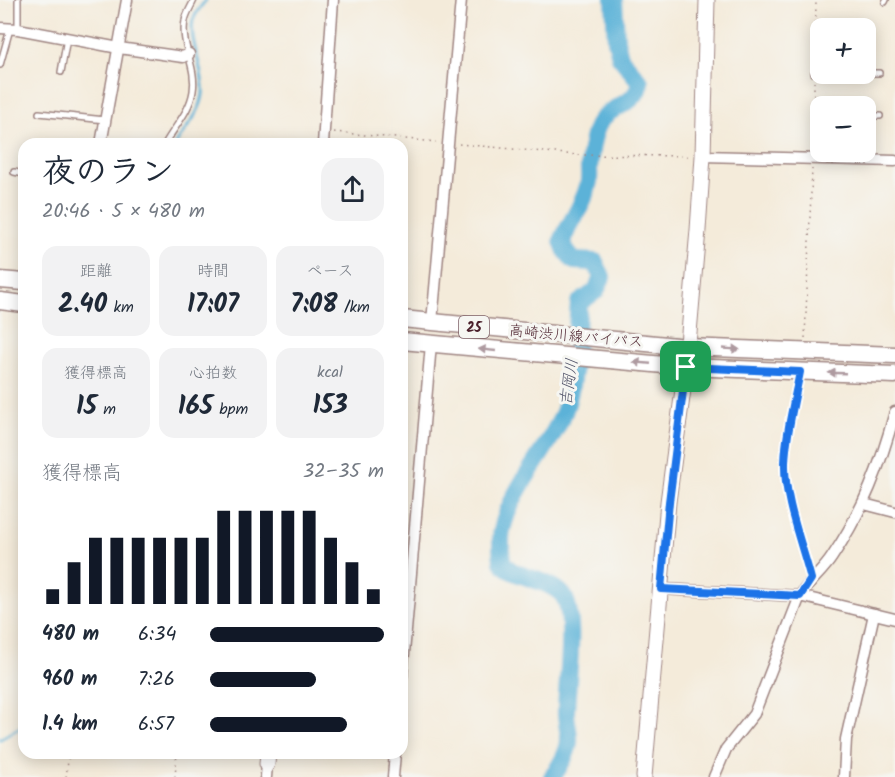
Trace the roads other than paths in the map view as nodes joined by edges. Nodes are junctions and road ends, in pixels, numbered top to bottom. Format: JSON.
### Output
{"nodes":[{"id":1,"x":18,"y":0,"type":"edge"},
{"id":2,"x":127,"y":0,"type":"edge"},
{"id":3,"x":194,"y":0,"type":"edge"},
{"id":4,"x":333,"y":0,"type":"edge"},
{"id":5,"x":461,"y":0,"type":"edge"},
{"id":6,"x":706,"y":0,"type":"edge"},
{"id":7,"x":9,"y":28,"type":"edge"},
{"id":8,"x":67,"y":38,"type":"junction"},
{"id":9,"x":119,"y":48,"type":"junction"},
{"id":10,"x":189,"y":54,"type":"junction"},
{"id":11,"x":0,"y":65,"type":"edge"},
{"id":12,"x":61,"y":72,"type":"dead end"},
{"id":13,"x":39,"y":113,"type":"dead end"},
{"id":14,"x":876,"y":116,"type":"edge"},
{"id":15,"x":880,"y":116,"type":"dead end"},
{"id":16,"x":105,"y":120,"type":"junction"},
{"id":17,"x":102,"y":138,"type":"edge"},
{"id":18,"x":169,"y":138,"type":"edge"},
{"id":19,"x":323,"y":138,"type":"edge"},
{"id":20,"x":703,"y":156,"type":"junction"},
{"id":21,"x":895,"y":161,"type":"edge"},
{"id":22,"x":14,"y":172,"type":"dead end"},
{"id":23,"x":18,"y":173,"type":"edge"},
{"id":24,"x":0,"y":280,"type":"edge"},
{"id":25,"x":18,"y":282,"type":"edge"},
{"id":26,"x":0,"y":301,"type":"edge"},
{"id":27,"x":18,"y":303,"type":"edge"},
{"id":28,"x":408,"y":320,"type":"edge"},
{"id":29,"x":432,"y":322,"type":"junction"},
{"id":30,"x":408,"y":342,"type":"edge"},
{"id":31,"x":431,"y":344,"type":"junction"},
{"id":32,"x":687,"y":347,"type":"junction"},
{"id":33,"x":895,"y":355,"type":"edge"},
{"id":34,"x":686,"y":367,"type":"junction"},
{"id":35,"x":895,"y":375,"type":"edge"},
{"id":36,"x":895,"y":412,"type":"edge"},
{"id":37,"x":864,"y":504,"type":"junction"},
{"id":38,"x":895,"y":512,"type":"edge"},
{"id":39,"x":661,"y":589,"type":"junction"},
{"id":40,"x":800,"y":596,"type":"junction"},
{"id":41,"x":408,"y":607,"type":"edge"},
{"id":42,"x":874,"y":614,"type":"junction"},
{"id":43,"x":895,"y":619,"type":"edge"},
{"id":44,"x":394,"y":759,"type":"edge"},
{"id":45,"x":393,"y":777,"type":"edge"},
{"id":46,"x":644,"y":777,"type":"edge"},
{"id":47,"x":714,"y":777,"type":"edge"},
{"id":48,"x":844,"y":777,"type":"edge"}],
"edges":[{"from":1,"to":7,"type":"lane"},
{"from":2,"to":9,"type":"street"},
{"from":3,"to":10,"type":"lane"},
{"from":4,"to":19,"type":"street"},
{"from":5,"to":29,"type":"street"},
{"from":6,"to":20,"type":"street"},
{"from":7,"to":8,"type":"street"},
{"from":7,"to":11,"type":"lane"},
{"from":8,"to":9,"type":"street"},
{"from":8,"to":12,"type":"lane"},
{"from":9,"to":10,"type":"street"},
{"from":9,"to":16,"type":"street"},
{"from":10,"to":18,"type":"lane"},
{"from":13,"to":16,"type":"lane"},
{"from":14,"to":15,"type":"lane"},
{"from":16,"to":17,"type":"street"},
{"from":20,"to":21,"type":"street"},
{"from":20,"to":32,"type":"street"},
{"from":22,"to":23,"type":"lane"},
{"from":24,"to":25,"type":"main road"},
{"from":26,"to":27,"type":"main road"},
{"from":28,"to":29,"type":"main road","name":"高崎渋川線バイパス","number":"25"},
{"from":29,"to":32,"type":"main road","name":"高崎渋川線バイパス","number":"25"},
{"from":30,"to":31,"type":"main road","name":"高崎渋川線バイパス","number":"25"},
{"from":34,"to":31,"type":"main road","name":"高崎渋川線バイパス","number":"25","one_way":true},
{"from":31,"to":41,"type":"street"},
{"from":32,"to":33,"type":"main road","name":"高崎渋川線バイパス","number":"25","one_way":true},
{"from":32,"to":34,"type":"street"},
{"from":35,"to":34,"type":"main road","name":"高崎渋川線バイパス","number":"25","one_way":true},
{"from":34,"to":39,"type":"street"},
{"from":36,"to":37,"type":"street"},
{"from":37,"to":38,"type":"street"},
{"from":37,"to":40,"type":"street"},
{"from":39,"to":40,"type":"street"},
{"from":39,"to":46,"type":"street"},
{"from":40,"to":42,"type":"street"},
{"from":40,"to":47,"type":"street"},
{"from":42,"to":43,"type":"street"},
{"from":42,"to":48,"type":"street"},
{"from":44,"to":45,"type":"street"}]}
